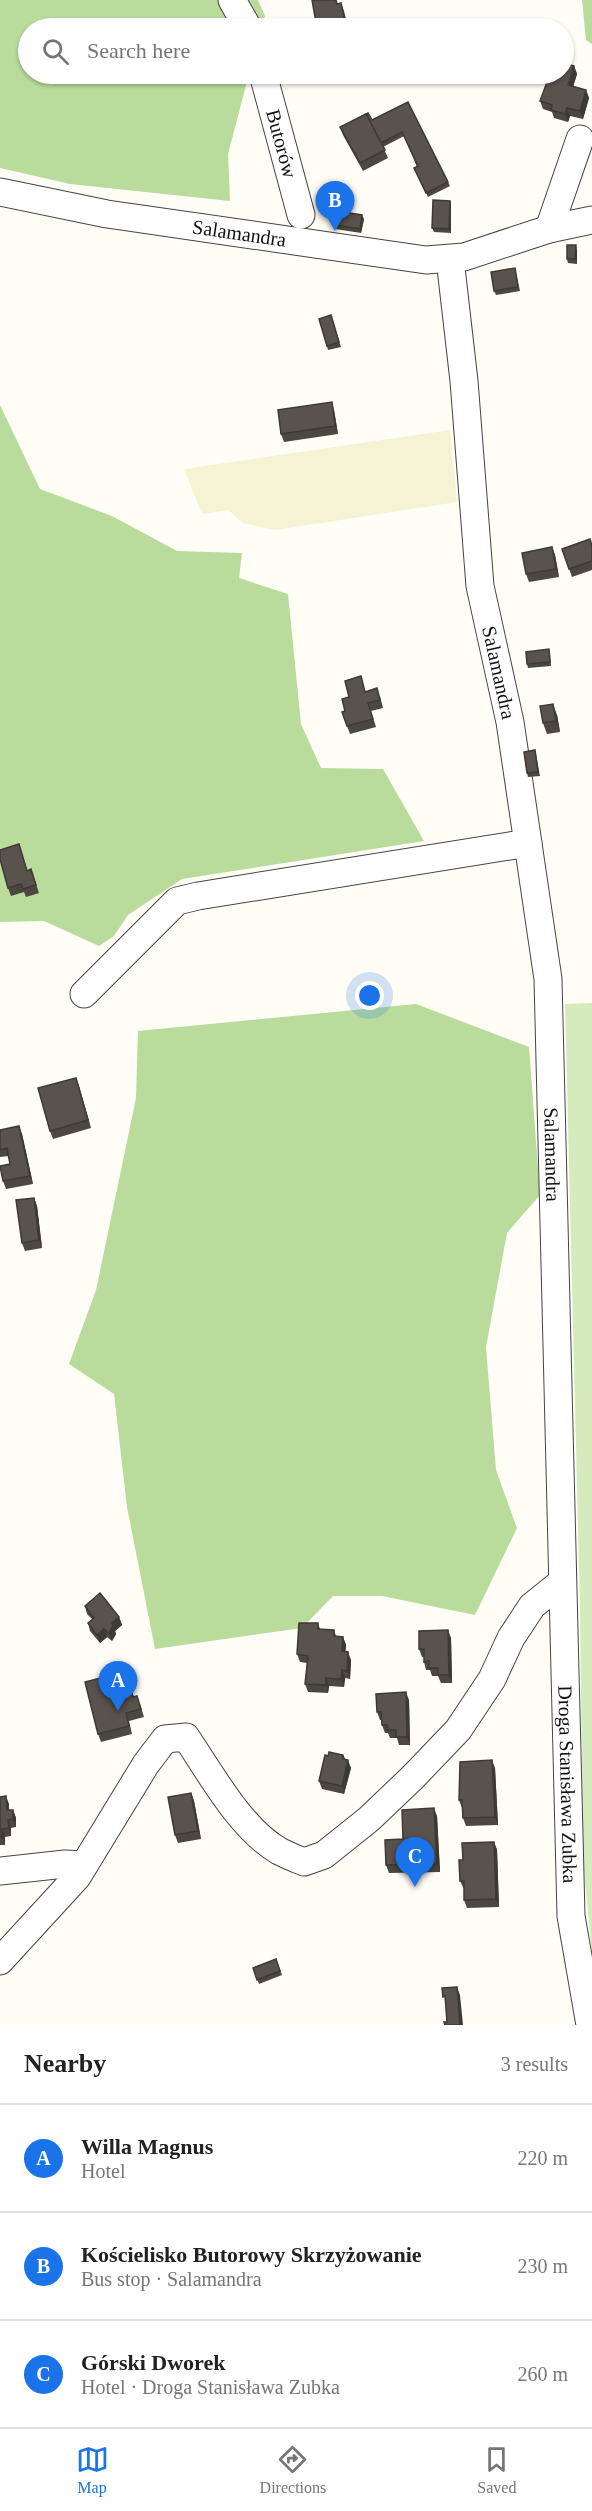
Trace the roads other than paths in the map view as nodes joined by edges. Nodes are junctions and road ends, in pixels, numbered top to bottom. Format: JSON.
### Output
{"nodes":[{"id":1,"x":232,"y":0,"type":"edge"},
{"id":2,"x":242,"y":18,"type":"edge"},
{"id":3,"x":266,"y":84,"type":"edge"},
{"id":4,"x":580,"y":139,"type":"dead end"},
{"id":5,"x":0,"y":192,"type":"edge"},
{"id":6,"x":592,"y":220,"type":"edge"},
{"id":7,"x":301,"y":225,"type":"junction"},
{"id":8,"x":549,"y":229,"type":"junction"},
{"id":9,"x":450,"y":259,"type":"junction"},
{"id":10,"x":528,"y":843,"type":"junction"},
{"id":11,"x":84,"y":994,"type":"dead end"},
{"id":12,"x":562,"y":1541,"type":"joint"},
{"id":13,"x":562,"y":1582,"type":"junction"},
{"id":14,"x":84,"y":1865,"type":"junction"},
{"id":15,"x":0,"y":1871,"type":"edge"},
{"id":16,"x":0,"y":1961,"type":"edge"},
{"id":17,"x":590,"y":2025,"type":"edge"}],
"edges":[{"from":1,"to":2,"type":"street"},
{"from":3,"to":7,"type":"street","name":"Butorów"},
{"from":4,"to":8,"type":"street"},
{"from":5,"to":7,"type":"street","name":"Salamandra"},
{"from":6,"to":8,"type":"street"},
{"from":7,"to":9,"type":"street","name":"Salamandra"},
{"from":8,"to":9,"type":"street"},
{"from":9,"to":10,"type":"street","name":"Salamandra"},
{"from":10,"to":11,"type":"street"},
{"from":10,"to":12,"type":"street","name":"Salamandra"},
{"from":12,"to":13,"type":"street","name":"Droga Stanisława Zubka"},
{"from":13,"to":14,"type":"street"},
{"from":13,"to":17,"type":"street","name":"Droga Stanisława Zubka"},
{"from":14,"to":15,"type":"street"},
{"from":14,"to":16,"type":"street"}]}
